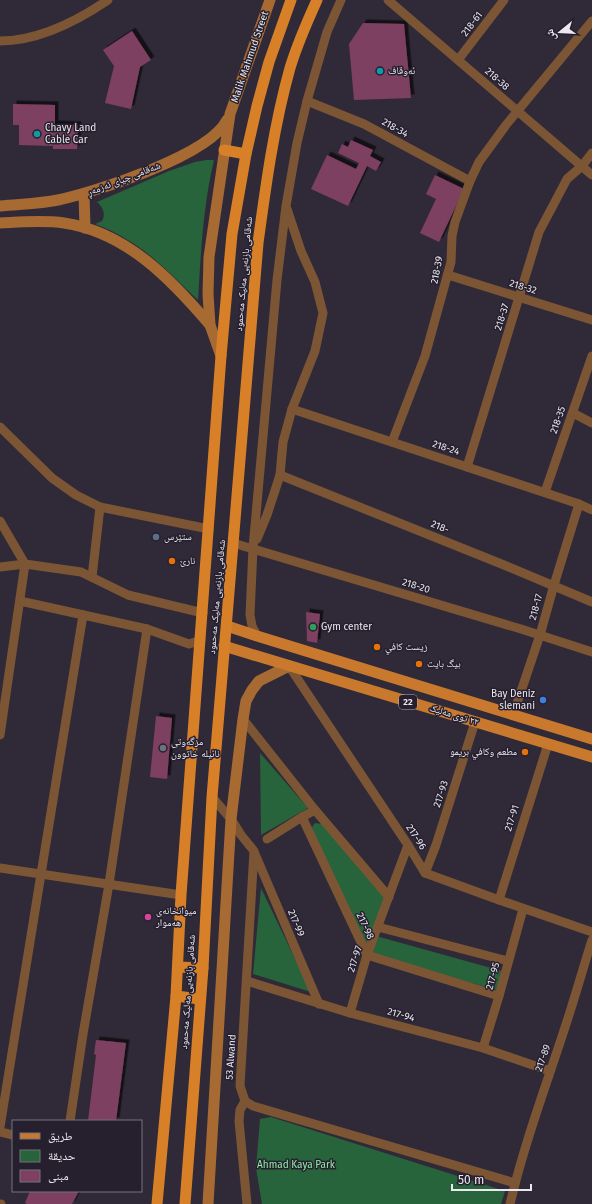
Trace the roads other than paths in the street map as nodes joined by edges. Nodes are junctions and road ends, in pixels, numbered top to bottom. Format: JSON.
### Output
{"nodes":[{"id":1,"x":108,"y":0,"type":"edge"},
{"id":2,"x":270,"y":0,"type":"edge"},
{"id":3,"x":291,"y":0,"type":"edge"},
{"id":4,"x":317,"y":0,"type":"edge"},
{"id":5,"x":341,"y":0,"type":"edge"},
{"id":6,"x":388,"y":0,"type":"edge"},
{"id":7,"x":504,"y":0,"type":"edge"},
{"id":8,"x":592,"y":21,"type":"edge"},
{"id":9,"x":0,"y":42,"type":"edge"},
{"id":10,"x":458,"y":60,"type":"junction"},
{"id":11,"x":306,"y":101,"type":"junction"},
{"id":12,"x":517,"y":111,"type":"junction"},
{"id":13,"x":230,"y":114,"type":"junction"},
{"id":14,"x":224,"y":150,"type":"junction"},
{"id":15,"x":592,"y":153,"type":"edge"},
{"id":16,"x":246,"y":154,"type":"junction"},
{"id":17,"x":582,"y":166,"type":"junction"},
{"id":18,"x":592,"y":175,"type":"edge"},
{"id":19,"x":470,"y":181,"type":"junction"},
{"id":20,"x":84,"y":194,"type":"junction"},
{"id":21,"x":0,"y":206,"type":"edge"},
{"id":22,"x":286,"y":206,"type":"junction"},
{"id":23,"x":0,"y":223,"type":"edge"},
{"id":24,"x":85,"y":228,"type":"junction"},
{"id":25,"x":448,"y":275,"type":"junction"},
{"id":26,"x":519,"y":297,"type":"junction"},
{"id":27,"x":592,"y":320,"type":"edge"},
{"id":28,"x":210,"y":325,"type":"junction"},
{"id":29,"x":221,"y":356,"type":"junction"},
{"id":30,"x":592,"y":356,"type":"edge"},
{"id":31,"x":292,"y":409,"type":"junction"},
{"id":32,"x":572,"y":413,"type":"junction"},
{"id":33,"x":592,"y":423,"type":"edge"},
{"id":34,"x":0,"y":427,"type":"edge"},
{"id":35,"x":392,"y":442,"type":"junction"},
{"id":36,"x":467,"y":467,"type":"junction"},
{"id":37,"x":280,"y":475,"type":"junction"},
{"id":38,"x":545,"y":492,"type":"junction"},
{"id":39,"x":579,"y":504,"type":"junction"},
{"id":40,"x":100,"y":507,"type":"junction"},
{"id":41,"x":592,"y":510,"type":"edge"},
{"id":42,"x":0,"y":521,"type":"edge"},
{"id":43,"x":209,"y":530,"type":"junction"},
{"id":44,"x":233,"y":543,"type":"junction"},
{"id":45,"x":253,"y":548,"type":"junction"},
{"id":46,"x":25,"y":564,"type":"junction"},
{"id":47,"x":0,"y":567,"type":"edge"},
{"id":48,"x":92,"y":576,"type":"junction"},
{"id":49,"x":554,"y":585,"type":"junction"},
{"id":50,"x":20,"y":601,"type":"junction"},
{"id":51,"x":592,"y":602,"type":"edge"},
{"id":52,"x":203,"y":613,"type":"junction"},
{"id":53,"x":82,"y":615,"type":"junction"},
{"id":54,"x":227,"y":626,"type":"junction"},
{"id":55,"x":147,"y":629,"type":"junction"},
{"id":56,"x":540,"y":635,"type":"junction"},
{"id":57,"x":256,"y":636,"type":"junction"},
{"id":58,"x":201,"y":640,"type":"junction"},
{"id":59,"x":224,"y":646,"type":"junction"},
{"id":60,"x":592,"y":652,"type":"edge"},
{"id":61,"x":289,"y":666,"type":"junction"},
{"id":62,"x":513,"y":715,"type":"junction"},
{"id":63,"x":243,"y":719,"type":"junction"},
{"id":64,"x":476,"y":722,"type":"junction"},
{"id":65,"x":0,"y":735,"type":"edge"},
{"id":66,"x":592,"y":739,"type":"edge"},
{"id":67,"x":548,"y":744,"type":"junction"},
{"id":68,"x":592,"y":757,"type":"edge"},
{"id":69,"x":212,"y":797,"type":"junction"},
{"id":70,"x":315,"y":810,"type":"junction"},
{"id":71,"x":302,"y":818,"type":"junction"},
{"id":72,"x":231,"y":819,"type":"junction"},
{"id":73,"x":267,"y":839,"type":"dead end"},
{"id":74,"x":408,"y":845,"type":"junction"},
{"id":75,"x":254,"y":851,"type":"junction"},
{"id":76,"x":0,"y":868,"type":"edge"},
{"id":77,"x":425,"y":873,"type":"junction"},
{"id":78,"x":41,"y":874,"type":"junction"},
{"id":79,"x":109,"y":884,"type":"junction"},
{"id":80,"x":181,"y":895,"type":"junction"},
{"id":81,"x":389,"y":897,"type":"junction"},
{"id":82,"x":499,"y":900,"type":"junction"},
{"id":83,"x":523,"y":909,"type":"junction"},
{"id":84,"x":378,"y":927,"type":"junction"},
{"id":85,"x":592,"y":932,"type":"edge"},
{"id":86,"x":592,"y":940,"type":"edge"},
{"id":87,"x":590,"y":954,"type":"edge"},
{"id":88,"x":367,"y":955,"type":"junction"},
{"id":89,"x":508,"y":961,"type":"junction"},
{"id":90,"x":178,"y":968,"type":"junction"},
{"id":91,"x":203,"y":968,"type":"junction"},
{"id":92,"x":247,"y":981,"type":"junction"},
{"id":93,"x":176,"y":996,"type":"junction"},
{"id":94,"x":499,"y":996,"type":"junction"},
{"id":95,"x":200,"y":999,"type":"junction"},
{"id":96,"x":319,"y":1004,"type":"junction"},
{"id":97,"x":350,"y":1013,"type":"junction"},
{"id":98,"x":483,"y":1048,"type":"junction"},
{"id":99,"x":550,"y":1071,"type":"junction"},
{"id":100,"x":245,"y":1101,"type":"junction"},
{"id":101,"x":70,"y":1120,"type":"edge"},
{"id":102,"x":0,"y":1127,"type":"edge"},
{"id":103,"x":0,"y":1132,"type":"edge"},
{"id":104,"x":12,"y":1135,"type":"edge"},
{"id":105,"x":515,"y":1183,"type":"junction"},
{"id":106,"x":157,"y":1204,"type":"edge"},
{"id":107,"x":185,"y":1204,"type":"edge"},
{"id":108,"x":208,"y":1204,"type":"edge"},
{"id":109,"x":247,"y":1204,"type":"edge"},
{"id":110,"x":510,"y":1204,"type":"edge"}],
"edges":[{"from":1,"to":9,"type":"street"},
{"from":2,"to":13,"type":"main road","name":"Malik Mahmud Street"},
{"from":3,"to":16,"type":"highway","name":"شەقامی بازنەیی مەلیک مەحمود"},
{"from":4,"to":44,"type":"highway","name":"شەقامی بازنەیی مەلیک مەحمود"},
{"from":5,"to":11,"type":"street"},
{"from":6,"to":10,"type":"street","name":"218-38"},
{"from":7,"to":10,"type":"street","name":"218-61"},
{"from":8,"to":12,"type":"street","name":"218-39"},
{"from":10,"to":12,"type":"street","name":"218-38"},
{"from":11,"to":19,"type":"street","name":"218-34"},
{"from":11,"to":22,"type":"street"},
{"from":12,"to":17,"type":"street","name":"218-38"},
{"from":12,"to":19,"type":"street","name":"218-39"},
{"from":13,"to":14,"type":"main road"},
{"from":13,"to":20,"type":"main road","name":"شەقامی چیای ئەزمەڕ"},
{"from":14,"to":16,"type":"highway"},
{"from":14,"to":28,"type":"main road"},
{"from":15,"to":17,"type":"street"},
{"from":16,"to":29,"type":"highway","name":"شەقامی بازنەیی مەلیک مەحمود"},
{"from":17,"to":18,"type":"street","name":"218-38"},
{"from":17,"to":26,"type":"street","name":"218-37"},
{"from":19,"to":25,"type":"street","name":"218-39"},
{"from":20,"to":21,"type":"main road","name":"شەقامی چیای ئەزمەڕ"},
{"from":20,"to":24,"type":"main road"},
{"from":22,"to":31,"type":"street"},
{"from":22,"to":45,"type":"street"},
{"from":23,"to":24,"type":"main road"},
{"from":24,"to":28,"type":"main road"},
{"from":25,"to":26,"type":"street","name":"218-32"},
{"from":25,"to":35,"type":"street","name":"218-39"},
{"from":26,"to":27,"type":"street","name":"218-32"},
{"from":26,"to":36,"type":"street","name":"218-37"},
{"from":28,"to":29,"type":"main road"},
{"from":29,"to":43,"type":"highway","name":"شەقامی بازنەیی مەلیک مەحمود"},
{"from":30,"to":32,"type":"street","name":"218-35"},
{"from":31,"to":35,"type":"street","name":"218-24"},
{"from":31,"to":37,"type":"street"},
{"from":32,"to":33,"type":"street"},
{"from":32,"to":38,"type":"street","name":"218-35"},
{"from":34,"to":40,"type":"street"},
{"from":35,"to":36,"type":"street","name":"218-24"},
{"from":36,"to":38,"type":"street","name":"218-24"},
{"from":37,"to":45,"type":"street"},
{"from":37,"to":49,"type":"street","name":"218-"},
{"from":38,"to":39,"type":"street","name":"218-24"},
{"from":39,"to":41,"type":"street","name":"218-24"},
{"from":39,"to":49,"type":"street","name":"218-17"},
{"from":40,"to":43,"type":"street"},
{"from":40,"to":48,"type":"street"},
{"from":42,"to":46,"type":"street"},
{"from":43,"to":52,"type":"highway","name":"شەقامی بازنەیی مەلیک مەحمود"},
{"from":44,"to":45,"type":"street","name":"218-20"},
{"from":44,"to":54,"type":"highway","name":"شەقامی بازنەیی مەلیک مەحمود"},
{"from":45,"to":56,"type":"street","name":"218-20"},
{"from":45,"to":57,"type":"street"},
{"from":46,"to":47,"type":"street"},
{"from":46,"to":48,"type":"street"},
{"from":46,"to":50,"type":"street"},
{"from":48,"to":52,"type":"street"},
{"from":49,"to":51,"type":"street","name":"218-"},
{"from":49,"to":56,"type":"street","name":"218-17"},
{"from":50,"to":53,"type":"street"},
{"from":50,"to":65,"type":"street"},
{"from":52,"to":58,"type":"highway","name":"شەقامی بازنەیی مەلیک مەحمود"},
{"from":53,"to":55,"type":"street"},
{"from":53,"to":78,"type":"street"},
{"from":54,"to":57,"type":"main road","name":"٢٢ توی مەلیک","number":"22"},
{"from":54,"to":59,"type":"highway","name":"شەقامی بازنەیی مەلیک مەحمود"},
{"from":55,"to":58,"type":"street"},
{"from":55,"to":79,"type":"street"},
{"from":56,"to":60,"type":"street","name":"218-20"},
{"from":56,"to":62,"type":"street","name":"218-17"},
{"from":57,"to":62,"type":"main road","name":"٢٢ توی مەلیک","number":"22"},
{"from":58,"to":80,"type":"highway","name":"شەقامی بازنەیی مەلیک مەحمود"},
{"from":59,"to":61,"type":"main road","name":"٢٢ توی مەلیک","number":"22"},
{"from":59,"to":69,"type":"highway","name":"شەقامی بازنەیی مەلیک مەحمود"},
{"from":61,"to":63,"type":"main road"},
{"from":61,"to":64,"type":"main road","name":"٢٢ توی مەلیک","number":"22"},
{"from":61,"to":74,"type":"street","name":"217-96"},
{"from":62,"to":66,"type":"main road","name":"٢٢ توی مەلیک","number":"22"},
{"from":63,"to":70,"type":"street"},
{"from":63,"to":72,"type":"main road"},
{"from":64,"to":67,"type":"main road","name":"٢٢ توی مەلیک","number":"22"},
{"from":64,"to":77,"type":"street","name":"217-93"},
{"from":67,"to":68,"type":"main road","name":"٢٢ توی مەلیک","number":"22"},
{"from":67,"to":82,"type":"street","name":"217-91"},
{"from":69,"to":72,"type":"street"},
{"from":69,"to":91,"type":"highway","name":"شەقامی بازنەیی مەلیک مەحمود"},
{"from":70,"to":71,"type":"street"},
{"from":70,"to":81,"type":"street"},
{"from":71,"to":73,"type":"street"},
{"from":71,"to":88,"type":"street","name":"217-98"},
{"from":72,"to":75,"type":"street"},
{"from":72,"to":108,"type":"main road"},
{"from":74,"to":77,"type":"street","name":"217-96"},
{"from":74,"to":81,"type":"street","name":"217-97"},
{"from":75,"to":92,"type":"street","name":"53 Alwand"},
{"from":75,"to":96,"type":"street","name":"217-99"},
{"from":76,"to":78,"type":"street"},
{"from":77,"to":82,"type":"street"},
{"from":78,"to":79,"type":"street"},
{"from":78,"to":102,"type":"street"},
{"from":79,"to":80,"type":"street"},
{"from":79,"to":101,"type":"street"},
{"from":80,"to":90,"type":"highway","name":"شەقامی بازنەیی مەلیک مەحمود"},
{"from":81,"to":84,"type":"street","name":"217-97"},
{"from":82,"to":83,"type":"street"},
{"from":83,"to":85,"type":"street"},
{"from":83,"to":89,"type":"street","name":"217-95"},
{"from":84,"to":88,"type":"street","name":"217-97"},
{"from":84,"to":89,"type":"street"},
{"from":86,"to":87,"type":"street","name":"217-89"},
{"from":87,"to":99,"type":"street","name":"217-89"},
{"from":88,"to":94,"type":"street","name":"217-98"},
{"from":88,"to":97,"type":"street","name":"217-97"},
{"from":89,"to":94,"type":"street","name":"217-95"},
{"from":90,"to":91,"type":"highway"},
{"from":90,"to":93,"type":"highway","name":"شەقامی بازنەیی مەلیک مەحمود"},
{"from":91,"to":95,"type":"highway","name":"شەقامی بازنەیی مەلیک مەحمود"},
{"from":92,"to":96,"type":"street","name":"217-94"},
{"from":92,"to":100,"type":"street","name":"53 Alwand"},
{"from":93,"to":95,"type":"highway"},
{"from":93,"to":106,"type":"highway","name":"شەقامی بازنەیی مەلیک مەحمود"},
{"from":94,"to":98,"type":"street","name":"217-95"},
{"from":95,"to":107,"type":"highway","name":"شەقامی بازنەیی مەلیک مەحمود"},
{"from":96,"to":97,"type":"street","name":"217-94"},
{"from":97,"to":98,"type":"street","name":"217-94"},
{"from":98,"to":99,"type":"street","name":"217-94"},
{"from":99,"to":105,"type":"street","name":"217-89"},
{"from":100,"to":105,"type":"street"},
{"from":100,"to":109,"type":"street"},
{"from":103,"to":104,"type":"street"},
{"from":105,"to":110,"type":"street"}]}
